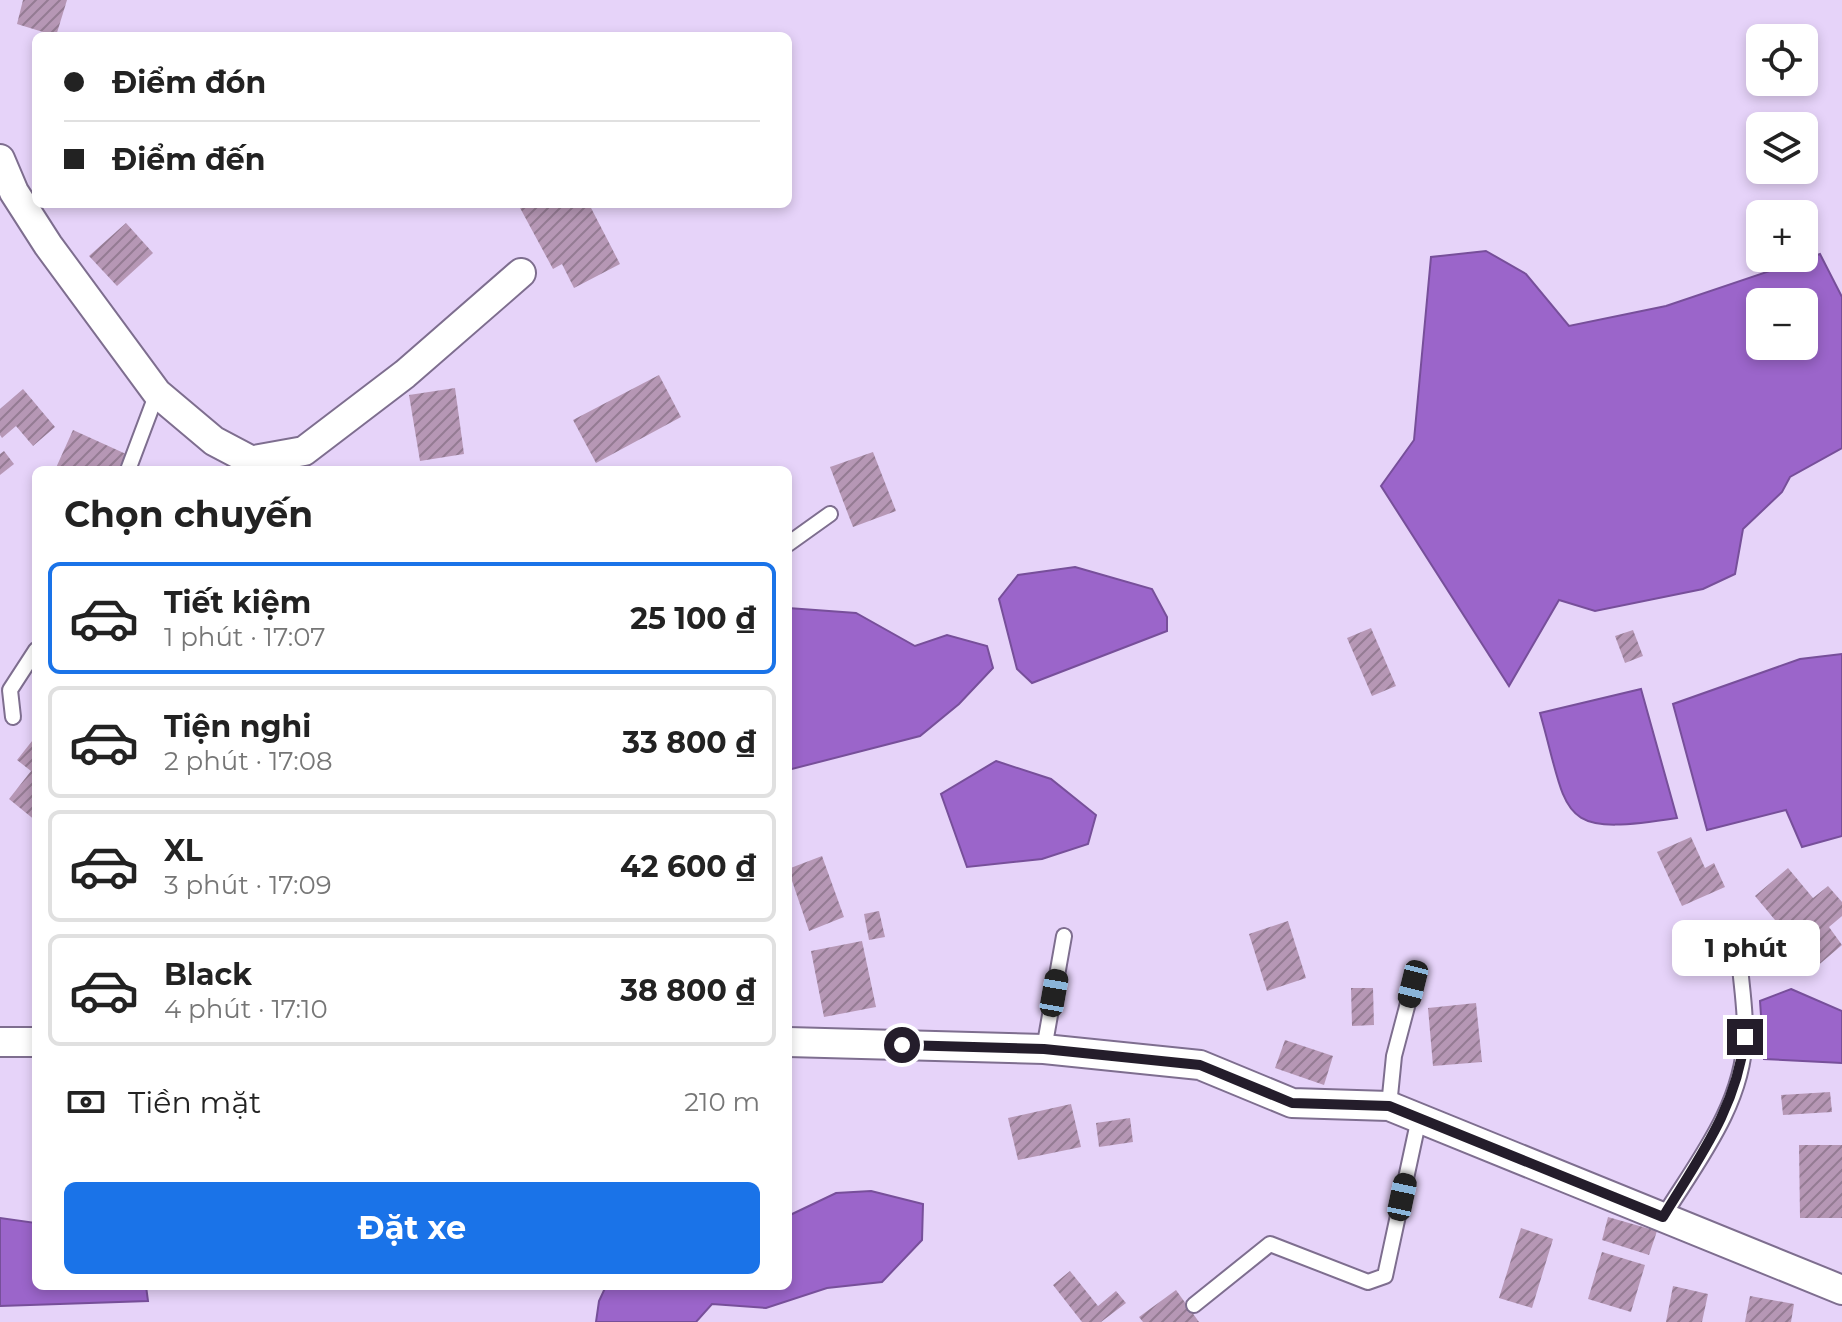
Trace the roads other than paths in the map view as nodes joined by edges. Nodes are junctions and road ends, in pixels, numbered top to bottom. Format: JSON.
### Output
{"nodes":[{"id":1,"x":0,"y":159,"type":"edge"},
{"id":2,"x":521,"y":273,"type":"dead end"},
{"id":3,"x":157,"y":393,"type":"junction"},
{"id":4,"x":130,"y":466,"type":"edge"},
{"id":5,"x":259,"y":466,"type":"edge"},
{"id":6,"x":830,"y":514,"type":"dead end"},
{"id":7,"x":792,"y":541,"type":"edge"},
{"id":8,"x":32,"y":656,"type":"edge"},
{"id":9,"x":13,"y":717,"type":"dead end"},
{"id":10,"x":1064,"y":936,"type":"dead end"},
{"id":11,"x":1739,"y":956,"type":"dead end"},
{"id":12,"x":1413,"y":984,"type":"dead end"},
{"id":13,"x":0,"y":1042,"type":"edge"},
{"id":14,"x":32,"y":1042,"type":"edge"},
{"id":15,"x":792,"y":1042,"type":"edge"},
{"id":16,"x":1044,"y":1049,"type":"junction"},
{"id":17,"x":1389,"y":1106,"type":"junction"},
{"id":18,"x":1419,"y":1118,"type":"junction"},
{"id":19,"x":1663,"y":1217,"type":"junction"},
{"id":20,"x":1842,"y":1290,"type":"edge"},
{"id":21,"x":1194,"y":1305,"type":"dead end"}],
"edges":[{"from":1,"to":3,"type":"street"},
{"from":2,"to":5,"type":"street"},
{"from":3,"to":4,"type":"lane"},
{"from":3,"to":5,"type":"street"},
{"from":6,"to":7,"type":"lane"},
{"from":8,"to":9,"type":"lane"},
{"from":10,"to":16,"type":"lane"},
{"from":11,"to":19,"type":"lane"},
{"from":12,"to":17,"type":"lane"},
{"from":13,"to":14,"type":"street"},
{"from":15,"to":16,"type":"street"},
{"from":16,"to":17,"type":"street"},
{"from":17,"to":18,"type":"street"},
{"from":18,"to":19,"type":"street"},
{"from":18,"to":21,"type":"lane"},
{"from":19,"to":20,"type":"street"}]}
